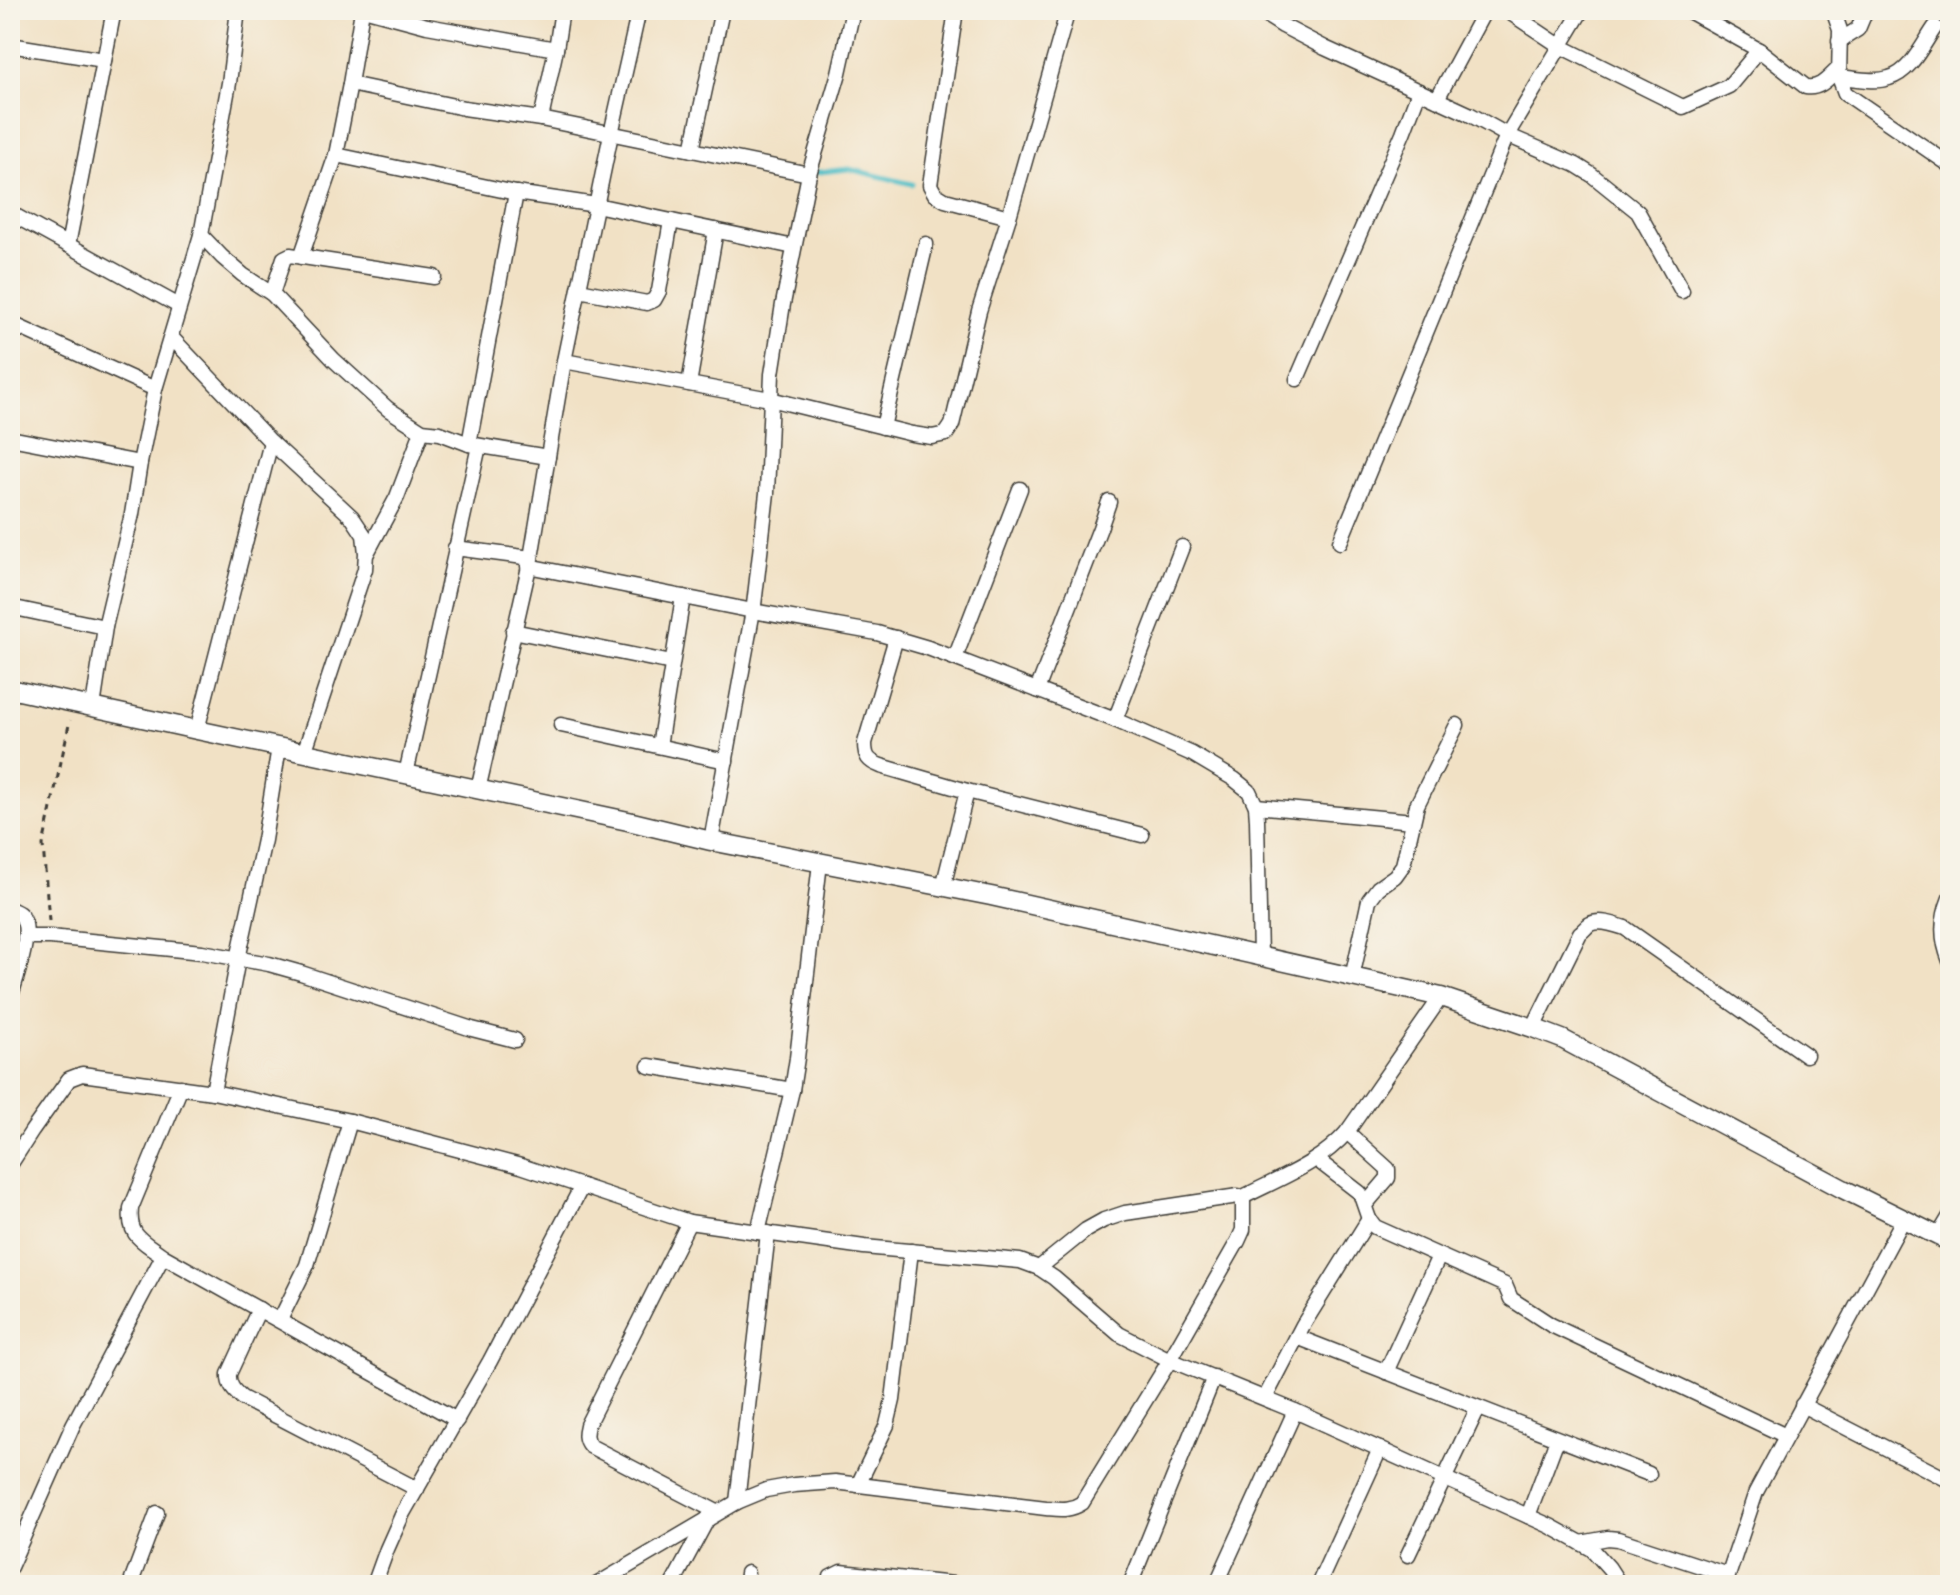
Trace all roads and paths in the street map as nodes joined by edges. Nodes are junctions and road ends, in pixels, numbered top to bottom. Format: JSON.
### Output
{"nodes":[{"id":1,"x":114,"y":10,"type":"edge"},
{"id":2,"x":238,"y":10,"type":"edge"},
{"id":3,"x":365,"y":10,"type":"edge"},
{"id":4,"x":430,"y":10,"type":"edge"},
{"id":5,"x":562,"y":10,"type":"edge"},
{"id":6,"x":639,"y":10,"type":"edge"},
{"id":7,"x":722,"y":10,"type":"edge"},
{"id":8,"x":853,"y":10,"type":"edge"},
{"id":9,"x":956,"y":10,"type":"edge"},
{"id":10,"x":1068,"y":10,"type":"edge"},
{"id":11,"x":1258,"y":10,"type":"edge"},
{"id":12,"x":1485,"y":10,"type":"edge"},
{"id":13,"x":1506,"y":10,"type":"edge"},
{"id":14,"x":1582,"y":10,"type":"edge"},
{"id":15,"x":1687,"y":10,"type":"edge"},
{"id":16,"x":1833,"y":10,"type":"edge"},
{"id":17,"x":1866,"y":10,"type":"edge"},
{"id":18,"x":427,"y":26,"type":"junction"},
{"id":19,"x":1935,"y":27,"type":"dead end"},
{"id":20,"x":1839,"y":41,"type":"junction"},
{"id":21,"x":10,"y":45,"type":"edge"},
{"id":22,"x":1560,"y":46,"type":"junction"},
{"id":23,"x":556,"y":49,"type":"junction"},
{"id":24,"x":1759,"y":50,"type":"junction"},
{"id":25,"x":104,"y":60,"type":"junction"},
{"id":26,"x":1839,"y":73,"type":"junction"},
{"id":27,"x":350,"y":84,"type":"junction"},
{"id":28,"x":1419,"y":91,"type":"junction"},
{"id":29,"x":1437,"y":99,"type":"junction"},
{"id":30,"x":541,"y":119,"type":"junction"},
{"id":31,"x":611,"y":134,"type":"junction"},
{"id":32,"x":1507,"y":135,"type":"junction"},
{"id":33,"x":692,"y":150,"type":"junction"},
{"id":34,"x":336,"y":155,"type":"junction"},
{"id":35,"x":1948,"y":160,"type":"edge"},
{"id":36,"x":809,"y":174,"type":"junction"},
{"id":37,"x":516,"y":193,"type":"junction"},
{"id":38,"x":596,"y":205,"type":"junction"},
{"id":39,"x":10,"y":213,"type":"edge"},
{"id":40,"x":1009,"y":217,"type":"junction"},
{"id":41,"x":671,"y":221,"type":"junction"},
{"id":42,"x":716,"y":230,"type":"junction"},
{"id":43,"x":201,"y":235,"type":"junction"},
{"id":44,"x":926,"y":244,"type":"dead end"},
{"id":45,"x":68,"y":245,"type":"junction"},
{"id":46,"x":794,"y":247,"type":"junction"},
{"id":47,"x":301,"y":257,"type":"junction"},
{"id":48,"x":434,"y":277,"type":"dead end"},
{"id":49,"x":579,"y":290,"type":"junction"},
{"id":50,"x":1682,"y":291,"type":"dead end"},
{"id":51,"x":272,"y":294,"type":"junction"},
{"id":52,"x":179,"y":306,"type":"junction"},
{"id":53,"x":10,"y":323,"type":"edge"},
{"id":54,"x":171,"y":337,"type":"junction"},
{"id":55,"x":564,"y":361,"type":"junction"},
{"id":56,"x":1297,"y":379,"type":"dead end"},
{"id":57,"x":689,"y":384,"type":"junction"},
{"id":58,"x":155,"y":389,"type":"junction"},
{"id":59,"x":770,"y":399,"type":"junction"},
{"id":60,"x":883,"y":427,"type":"junction"},
{"id":61,"x":422,"y":431,"type":"junction"},
{"id":62,"x":10,"y":438,"type":"edge"},
{"id":63,"x":271,"y":442,"type":"junction"},
{"id":64,"x":474,"y":445,"type":"junction"},
{"id":65,"x":548,"y":457,"type":"junction"},
{"id":66,"x":140,"y":463,"type":"junction"},
{"id":67,"x":1020,"y":489,"type":"dead end"},
{"id":68,"x":1109,"y":502,"type":"dead end"},
{"id":69,"x":1340,"y":542,"type":"dead end"},
{"id":70,"x":1182,"y":547,"type":"dead end"},
{"id":71,"x":455,"y":548,"type":"junction"},
{"id":72,"x":366,"y":553,"type":"junction"},
{"id":73,"x":530,"y":562,"type":"junction"},
{"id":74,"x":683,"y":597,"type":"junction"},
{"id":75,"x":10,"y":607,"type":"edge"},
{"id":76,"x":753,"y":611,"type":"junction"},
{"id":77,"x":105,"y":627,"type":"junction"},
{"id":78,"x":513,"y":631,"type":"junction"},
{"id":79,"x":896,"y":638,"type":"junction"},
{"id":80,"x":955,"y":658,"type":"junction"},
{"id":81,"x":672,"y":663,"type":"junction"},
{"id":82,"x":10,"y":689,"type":"edge"},
{"id":83,"x":1037,"y":690,"type":"junction"},
{"id":84,"x":86,"y":706,"type":"junction"},
{"id":85,"x":1115,"y":720,"type":"junction"},
{"id":86,"x":561,"y":725,"type":"dead end"},
{"id":87,"x":1457,"y":725,"type":"dead end"},
{"id":88,"x":197,"y":730,"type":"junction"},
{"id":89,"x":659,"y":746,"type":"junction"},
{"id":90,"x":279,"y":747,"type":"junction"},
{"id":91,"x":304,"y":753,"type":"junction"},
{"id":92,"x":726,"y":761,"type":"junction"},
{"id":93,"x":406,"y":774,"type":"junction"},
{"id":94,"x":478,"y":790,"type":"junction"},
{"id":95,"x":967,"y":791,"type":"junction"},
{"id":96,"x":1256,"y":806,"type":"junction"},
{"id":97,"x":1413,"y":821,"type":"junction"},
{"id":98,"x":1142,"y":835,"type":"dead end"},
{"id":99,"x":711,"y":841,"type":"junction"},
{"id":100,"x":820,"y":863,"type":"junction"},
{"id":101,"x":943,"y":887,"type":"junction"},
{"id":102,"x":1950,"y":898,"type":"edge"},
{"id":103,"x":10,"y":909,"type":"edge"},
{"id":104,"x":25,"y":937,"type":"junction"},
{"id":105,"x":50,"y":937,"type":"junction"},
{"id":106,"x":1260,"y":957,"type":"junction"},
{"id":107,"x":238,"y":959,"type":"junction"},
{"id":108,"x":1950,"y":961,"type":"edge"},
{"id":109,"x":1352,"y":978,"type":"junction"},
{"id":110,"x":1441,"y":997,"type":"junction"},
{"id":111,"x":10,"y":999,"type":"edge"},
{"id":112,"x":1533,"y":1028,"type":"junction"},
{"id":113,"x":515,"y":1040,"type":"dead end"},
{"id":114,"x":1806,"y":1055,"type":"dead end"},
{"id":115,"x":649,"y":1066,"type":"dead end"},
{"id":116,"x":181,"y":1087,"type":"junction"},
{"id":117,"x":792,"y":1090,"type":"junction"},
{"id":118,"x":213,"y":1092,"type":"junction"},
{"id":119,"x":350,"y":1121,"type":"junction"},
{"id":120,"x":1347,"y":1132,"type":"junction"},
{"id":121,"x":1316,"y":1159,"type":"junction"},
{"id":122,"x":10,"y":1165,"type":"edge"},
{"id":123,"x":582,"y":1186,"type":"junction"},
{"id":124,"x":1243,"y":1197,"type":"junction"},
{"id":125,"x":1367,"y":1212,"type":"junction"},
{"id":126,"x":1950,"y":1216,"type":"edge"},
{"id":127,"x":1903,"y":1220,"type":"junction"},
{"id":128,"x":689,"y":1222,"type":"junction"},
{"id":129,"x":763,"y":1232,"type":"junction"},
{"id":130,"x":1944,"y":1239,"type":"edge"},
{"id":131,"x":911,"y":1251,"type":"junction"},
{"id":132,"x":163,"y":1256,"type":"junction"},
{"id":133,"x":1439,"y":1256,"type":"junction"},
{"id":134,"x":1039,"y":1268,"type":"junction"},
{"id":135,"x":259,"y":1309,"type":"junction"},
{"id":136,"x":280,"y":1320,"type":"junction"},
{"id":137,"x":1297,"y":1337,"type":"junction"},
{"id":138,"x":1170,"y":1360,"type":"junction"},
{"id":139,"x":1386,"y":1372,"type":"junction"},
{"id":140,"x":1214,"y":1377,"type":"junction"},
{"id":141,"x":1265,"y":1398,"type":"junction"},
{"id":142,"x":1802,"y":1405,"type":"junction"},
{"id":143,"x":1478,"y":1408,"type":"junction"},
{"id":144,"x":1295,"y":1411,"type":"junction"},
{"id":145,"x":457,"y":1420,"type":"junction"},
{"id":146,"x":1786,"y":1436,"type":"junction"},
{"id":147,"x":1557,"y":1439,"type":"junction"},
{"id":148,"x":1380,"y":1449,"type":"junction"},
{"id":149,"x":1649,"y":1474,"type":"dead end"},
{"id":150,"x":1444,"y":1478,"type":"junction"},
{"id":151,"x":1950,"y":1481,"type":"edge"},
{"id":152,"x":858,"y":1485,"type":"junction"},
{"id":153,"x":417,"y":1489,"type":"junction"},
{"id":154,"x":737,"y":1502,"type":"junction"},
{"id":155,"x":157,"y":1513,"type":"dead end"},
{"id":156,"x":713,"y":1515,"type":"junction"},
{"id":157,"x":1528,"y":1516,"type":"junction"},
{"id":158,"x":1581,"y":1543,"type":"junction"},
{"id":159,"x":1408,"y":1555,"type":"dead end"},
{"id":160,"x":10,"y":1567,"type":"edge"},
{"id":161,"x":1726,"y":1580,"type":"edge"},
{"id":162,"x":942,"y":1584,"type":"edge"},
{"id":163,"x":130,"y":1585,"type":"edge"},
{"id":164,"x":374,"y":1585,"type":"edge"},
{"id":165,"x":596,"y":1585,"type":"edge"},
{"id":166,"x":672,"y":1585,"type":"edge"},
{"id":167,"x":831,"y":1585,"type":"edge"},
{"id":168,"x":962,"y":1585,"type":"edge"},
{"id":169,"x":1130,"y":1585,"type":"edge"},
{"id":170,"x":1216,"y":1585,"type":"edge"},
{"id":171,"x":1318,"y":1585,"type":"edge"},
{"id":172,"x":1620,"y":1585,"type":"edge"}],
"edges":[{"from":1,"to":25,"type":"street"},
{"from":2,"to":43,"type":"street"},
{"from":3,"to":18,"type":"street"},
{"from":3,"to":27,"type":"street"},
{"from":4,"to":18,"type":"street"},
{"from":5,"to":23,"type":"street"},
{"from":6,"to":31,"type":"street"},
{"from":7,"to":33,"type":"street"},
{"from":8,"to":36,"type":"street"},
{"from":9,"to":40,"type":"street"},
{"from":10,"to":40,"type":"street"},
{"from":11,"to":28,"type":"street"},
{"from":12,"to":29,"type":"street"},
{"from":13,"to":22,"type":"street"},
{"from":14,"to":22,"type":"street"},
{"from":15,"to":24,"type":"street"},
{"from":16,"to":20,"type":"street"},
{"from":17,"to":20,"type":"street"},
{"from":18,"to":23,"type":"street"},
{"from":19,"to":26,"type":"street"},
{"from":20,"to":26,"type":"street"},
{"from":21,"to":25,"type":"street"},
{"from":22,"to":24,"type":"street"},
{"from":22,"to":32,"type":"street"},
{"from":23,"to":30,"type":"street"},
{"from":24,"to":26,"type":"street"},
{"from":25,"to":45,"type":"street"},
{"from":26,"to":35,"type":"street"},
{"from":27,"to":30,"type":"street"},
{"from":27,"to":34,"type":"street"},
{"from":28,"to":29,"type":"street"},
{"from":28,"to":56,"type":"street"},
{"from":29,"to":32,"type":"street"},
{"from":30,"to":31,"type":"street"},
{"from":31,"to":33,"type":"street"},
{"from":31,"to":38,"type":"street"},
{"from":32,"to":50,"type":"street"},
{"from":32,"to":69,"type":"street"},
{"from":33,"to":36,"type":"street"},
{"from":34,"to":37,"type":"street"},
{"from":34,"to":47,"type":"street"},
{"from":36,"to":46,"type":"street"},
{"from":37,"to":38,"type":"street"},
{"from":37,"to":64,"type":"street"},
{"from":38,"to":41,"type":"street"},
{"from":38,"to":49,"type":"street"},
{"from":39,"to":45,"type":"street"},
{"from":40,"to":60,"type":"street"},
{"from":41,"to":42,"type":"street"},
{"from":41,"to":49,"type":"street"},
{"from":42,"to":46,"type":"street"},
{"from":42,"to":57,"type":"street"},
{"from":43,"to":51,"type":"street"},
{"from":43,"to":52,"type":"street"},
{"from":44,"to":60,"type":"street"},
{"from":45,"to":52,"type":"street"},
{"from":46,"to":59,"type":"street"},
{"from":47,"to":48,"type":"street"},
{"from":47,"to":51,"type":"street"},
{"from":49,"to":55,"type":"street"},
{"from":51,"to":61,"type":"street"},
{"from":52,"to":54,"type":"street"},
{"from":53,"to":58,"type":"street"},
{"from":54,"to":58,"type":"street"},
{"from":54,"to":63,"type":"street"},
{"from":55,"to":57,"type":"street"},
{"from":55,"to":65,"type":"street"},
{"from":57,"to":59,"type":"street"},
{"from":58,"to":66,"type":"street"},
{"from":59,"to":60,"type":"street"},
{"from":59,"to":76,"type":"street"},
{"from":61,"to":64,"type":"street"},
{"from":61,"to":72,"type":"street"},
{"from":62,"to":66,"type":"street"},
{"from":63,"to":72,"type":"street"},
{"from":63,"to":88,"type":"street"},
{"from":64,"to":65,"type":"street"},
{"from":64,"to":71,"type":"street"},
{"from":65,"to":73,"type":"street"},
{"from":66,"to":77,"type":"street"},
{"from":67,"to":80,"type":"street"},
{"from":68,"to":83,"type":"street"},
{"from":70,"to":85,"type":"street"},
{"from":71,"to":73,"type":"street"},
{"from":71,"to":93,"type":"street"},
{"from":72,"to":91,"type":"street"},
{"from":73,"to":74,"type":"street"},
{"from":73,"to":78,"type":"street"},
{"from":74,"to":76,"type":"street"},
{"from":74,"to":81,"type":"street"},
{"from":75,"to":77,"type":"street"},
{"from":76,"to":79,"type":"street"},
{"from":76,"to":92,"type":"street"},
{"from":77,"to":84,"type":"street"},
{"from":78,"to":81,"type":"street"},
{"from":78,"to":94,"type":"street"},
{"from":79,"to":80,"type":"street"},
{"from":79,"to":95,"type":"street"},
{"from":80,"to":83,"type":"street"},
{"from":81,"to":89,"type":"street"},
{"from":82,"to":84,"type":"street"},
{"from":83,"to":85,"type":"street"},
{"from":84,"to":88,"type":"street"},
{"from":84,"to":105,"type":"path"},
{"from":85,"to":96,"type":"street"},
{"from":86,"to":89,"type":"street"},
{"from":87,"to":97,"type":"street"},
{"from":88,"to":90,"type":"street"},
{"from":89,"to":92,"type":"street"},
{"from":90,"to":91,"type":"street"},
{"from":90,"to":107,"type":"street"},
{"from":91,"to":93,"type":"street"},
{"from":92,"to":99,"type":"street"},
{"from":93,"to":94,"type":"street"},
{"from":94,"to":99,"type":"street"},
{"from":95,"to":98,"type":"street"},
{"from":95,"to":101,"type":"street"},
{"from":96,"to":97,"type":"street"},
{"from":96,"to":106,"type":"street"},
{"from":97,"to":109,"type":"street"},
{"from":99,"to":100,"type":"street"},
{"from":100,"to":101,"type":"street"},
{"from":100,"to":117,"type":"street"},
{"from":101,"to":106,"type":"street"},
{"from":102,"to":108,"type":"street"},
{"from":103,"to":104,"type":"street"},
{"from":104,"to":105,"type":"street"},
{"from":104,"to":111,"type":"street"},
{"from":105,"to":107,"type":"street"},
{"from":106,"to":109,"type":"street"},
{"from":107,"to":113,"type":"street"},
{"from":107,"to":118,"type":"street"},
{"from":109,"to":110,"type":"street"},
{"from":110,"to":112,"type":"street"},
{"from":110,"to":120,"type":"street"},
{"from":112,"to":114,"type":"street"},
{"from":112,"to":127,"type":"street"},
{"from":115,"to":117,"type":"street"},
{"from":116,"to":118,"type":"street"},
{"from":116,"to":122,"type":"street"},
{"from":116,"to":132,"type":"street"},
{"from":117,"to":129,"type":"street"},
{"from":118,"to":119,"type":"street"},
{"from":119,"to":123,"type":"street"},
{"from":119,"to":136,"type":"street"},
{"from":120,"to":121,"type":"street"},
{"from":120,"to":125,"type":"street"},
{"from":121,"to":124,"type":"street"},
{"from":121,"to":125,"type":"street"},
{"from":123,"to":128,"type":"street"},
{"from":123,"to":145,"type":"street"},
{"from":124,"to":134,"type":"street"},
{"from":124,"to":138,"type":"street"},
{"from":125,"to":133,"type":"street"},
{"from":125,"to":137,"type":"street"},
{"from":126,"to":130,"type":"street"},
{"from":127,"to":130,"type":"street"},
{"from":127,"to":142,"type":"street"},
{"from":128,"to":129,"type":"street"},
{"from":128,"to":156,"type":"street"},
{"from":129,"to":131,"type":"street"},
{"from":129,"to":154,"type":"street"},
{"from":131,"to":134,"type":"street"},
{"from":131,"to":152,"type":"street"},
{"from":132,"to":135,"type":"street"},
{"from":132,"to":160,"type":"street"},
{"from":133,"to":139,"type":"street"},
{"from":133,"to":146,"type":"street"},
{"from":134,"to":138,"type":"street"},
{"from":135,"to":136,"type":"street"},
{"from":135,"to":153,"type":"street"},
{"from":136,"to":145,"type":"street"},
{"from":137,"to":139,"type":"street"},
{"from":137,"to":141,"type":"street"},
{"from":138,"to":140,"type":"street"},
{"from":138,"to":152,"type":"street"},
{"from":139,"to":143,"type":"street"},
{"from":140,"to":141,"type":"street"},
{"from":140,"to":169,"type":"street"},
{"from":141,"to":144,"type":"street"},
{"from":142,"to":146,"type":"street"},
{"from":142,"to":151,"type":"street"},
{"from":143,"to":147,"type":"street"},
{"from":143,"to":150,"type":"street"},
{"from":144,"to":148,"type":"street"},
{"from":144,"to":170,"type":"street"},
{"from":145,"to":153,"type":"street"},
{"from":146,"to":161,"type":"street"},
{"from":147,"to":149,"type":"street"},
{"from":147,"to":157,"type":"street"},
{"from":148,"to":150,"type":"street"},
{"from":148,"to":171,"type":"street"},
{"from":150,"to":157,"type":"street"},
{"from":150,"to":159,"type":"street"},
{"from":152,"to":154,"type":"street"},
{"from":153,"to":164,"type":"street"},
{"from":154,"to":156,"type":"street"},
{"from":155,"to":163,"type":"street"},
{"from":156,"to":165,"type":"street"},
{"from":156,"to":166,"type":"street"},
{"from":157,"to":158,"type":"street"},
{"from":158,"to":161,"type":"street"},
{"from":158,"to":172,"type":"street"},
{"from":162,"to":167,"type":"street"},
{"from":162,"to":168,"type":"street"}]}
